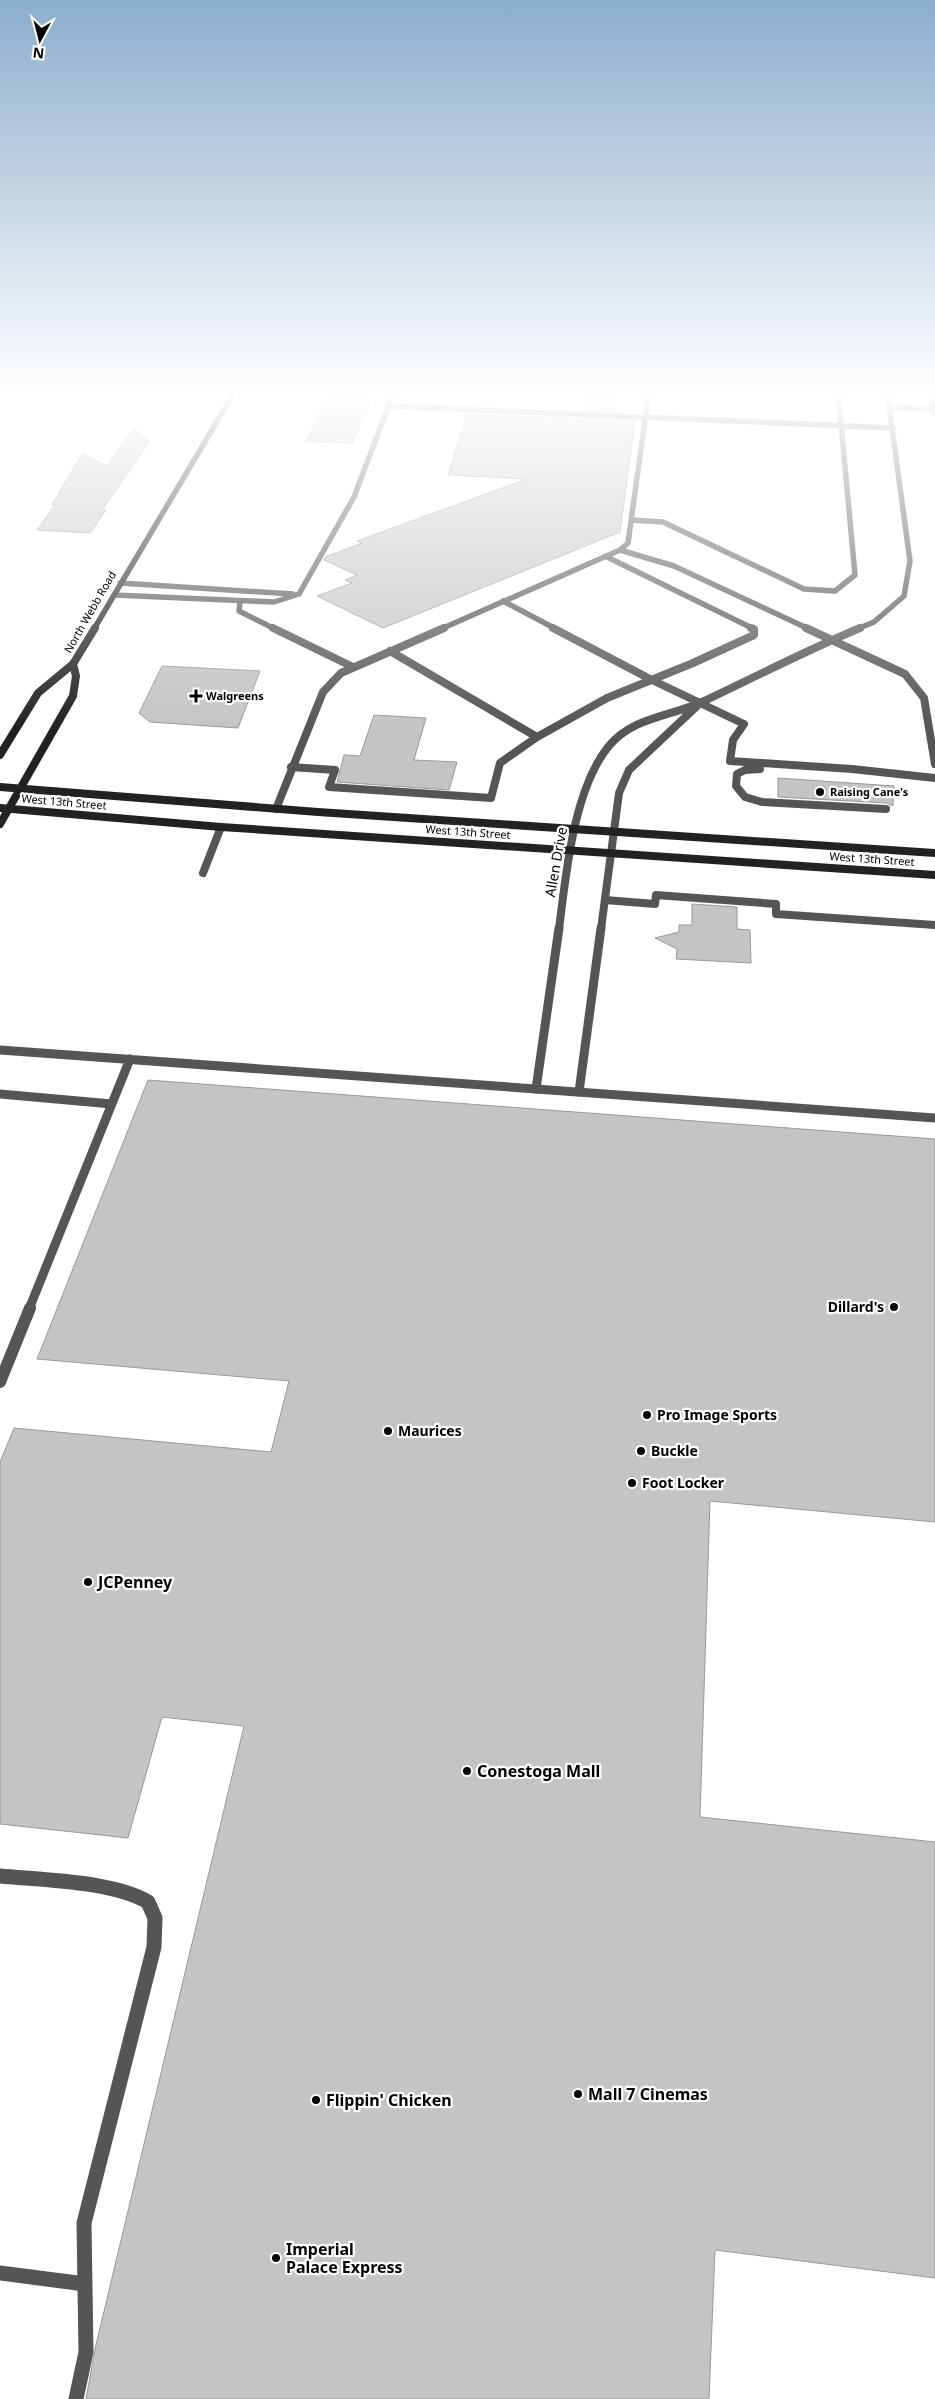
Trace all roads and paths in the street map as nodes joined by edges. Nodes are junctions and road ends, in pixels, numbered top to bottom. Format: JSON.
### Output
{"nodes":[{"id":1,"x":168,"y":503,"type":"edge"},
{"id":2,"x":351,"y":503,"type":"edge"},
{"id":3,"x":635,"y":503,"type":"edge"},
{"id":4,"x":848,"y":503,"type":"edge"},
{"id":5,"x":903,"y":503,"type":"edge"},
{"id":6,"x":632,"y":520,"type":"junction"},
{"id":7,"x":620,"y":550,"type":"junction"},
{"id":8,"x":605,"y":556,"type":"junction"},
{"id":9,"x":120,"y":583,"type":"junction"},
{"id":10,"x":299,"y":594,"type":"junction"},
{"id":11,"x":114,"y":595,"type":"junction"},
{"id":12,"x":503,"y":601,"type":"junction"},
{"id":13,"x":240,"y":602,"type":"junction"},
{"id":14,"x":833,"y":639,"type":"junction"},
{"id":15,"x":390,"y":651,"type":"junction"},
{"id":16,"x":73,"y":664,"type":"junction"},
{"id":17,"x":353,"y":667,"type":"junction"},
{"id":18,"x":652,"y":680,"type":"junction"},
{"id":19,"x":699,"y":703,"type":"junction"},
{"id":20,"x":537,"y":737,"type":"junction"},
{"id":21,"x":0,"y":754,"type":"edge"},
{"id":22,"x":935,"y":764,"type":"edge"},
{"id":23,"x":291,"y":767,"type":"junction"},
{"id":24,"x":884,"y":774,"type":"junction"},
{"id":25,"x":935,"y":778,"type":"edge"},
{"id":26,"x":0,"y":787,"type":"edge"},
{"id":27,"x":20,"y":788,"type":"junction"},
{"id":28,"x":4,"y":809,"type":"edge"},
{"id":29,"x":276,"y":809,"type":"junction"},
{"id":30,"x":886,"y":809,"type":"dead end"},
{"id":31,"x":0,"y":824,"type":"edge"},
{"id":32,"x":222,"y":827,"type":"junction"},
{"id":33,"x":576,"y":829,"type":"junction"},
{"id":34,"x":614,"y":832,"type":"junction"},
{"id":35,"x":570,"y":850,"type":"junction"},
{"id":36,"x":611,"y":853,"type":"junction"},
{"id":37,"x":935,"y":853,"type":"edge"},
{"id":38,"x":203,"y":873,"type":"dead end"},
{"id":39,"x":935,"y":875,"type":"edge"},
{"id":40,"x":605,"y":900,"type":"junction"},
{"id":41,"x":935,"y":925,"type":"edge"},
{"id":42,"x":0,"y":1050,"type":"edge"},
{"id":43,"x":130,"y":1059,"type":"junction"},
{"id":44,"x":536,"y":1089,"type":"junction"},
{"id":45,"x":579,"y":1092,"type":"junction"},
{"id":46,"x":0,"y":1094,"type":"edge"},
{"id":47,"x":112,"y":1104,"type":"junction"},
{"id":48,"x":935,"y":1118,"type":"edge"},
{"id":49,"x":0,"y":1382,"type":"edge"},
{"id":50,"x":0,"y":1876,"type":"edge"},
{"id":51,"x":0,"y":2273,"type":"edge"},
{"id":52,"x":85,"y":2284,"type":"junction"},
{"id":53,"x":76,"y":2399,"type":"edge"}],
"edges":[{"from":1,"to":9,"type":"main road","name":"North Webb Road"},
{"from":2,"to":10,"type":"street"},
{"from":3,"to":6,"type":"street"},
{"from":4,"to":6,"type":"street"},
{"from":5,"to":14,"type":"street","name":"Allen Drive"},
{"from":6,"to":7,"type":"street"},
{"from":7,"to":8,"type":"street"},
{"from":7,"to":14,"type":"street"},
{"from":8,"to":12,"type":"street"},
{"from":8,"to":18,"type":"street"},
{"from":9,"to":10,"type":"street"},
{"from":9,"to":11,"type":"main road","name":"North Webb Road"},
{"from":10,"to":13,"type":"street"},
{"from":11,"to":13,"type":"street"},
{"from":11,"to":16,"type":"main road","name":"North Webb Road"},
{"from":12,"to":15,"type":"street"},
{"from":12,"to":18,"type":"street"},
{"from":13,"to":17,"type":"street"},
{"from":14,"to":19,"type":"street","name":"Allen Drive"},
{"from":14,"to":22,"type":"street"},
{"from":15,"to":17,"type":"street"},
{"from":15,"to":20,"type":"street"},
{"from":16,"to":21,"type":"main road","name":"North Webb Road"},
{"from":16,"to":27,"type":"main road","name":"North Webb Road"},
{"from":17,"to":23,"type":"street"},
{"from":18,"to":19,"type":"street"},
{"from":18,"to":20,"type":"street"},
{"from":19,"to":24,"type":"street"},
{"from":19,"to":33,"type":"street","name":"Allen Drive"},
{"from":19,"to":34,"type":"street","name":"Allen Drive"},
{"from":20,"to":23,"type":"street"},
{"from":23,"to":29,"type":"street"},
{"from":24,"to":25,"type":"street"},
{"from":24,"to":30,"type":"street"},
{"from":26,"to":27,"type":"main road","name":"West 13th Street"},
{"from":27,"to":28,"type":"main road","name":"North Webb Road"},
{"from":27,"to":29,"type":"main road","name":"West 13th Street"},
{"from":28,"to":31,"type":"main road","name":"North Webb Road"},
{"from":28,"to":32,"type":"main road","name":"West 13th Street"},
{"from":29,"to":33,"type":"main road","name":"West 13th Street"},
{"from":32,"to":35,"type":"main road","name":"West 13th Street"},
{"from":32,"to":38,"type":"street"},
{"from":33,"to":34,"type":"main road","name":"West 13th Street"},
{"from":33,"to":35,"type":"street","name":"Allen Drive"},
{"from":34,"to":36,"type":"street","name":"Allen Drive"},
{"from":34,"to":37,"type":"main road","name":"West 13th Street"},
{"from":35,"to":36,"type":"main road","name":"West 13th Street"},
{"from":35,"to":44,"type":"street","name":"Allen Drive"},
{"from":36,"to":39,"type":"main road","name":"West 13th Street"},
{"from":36,"to":40,"type":"street","name":"Allen Drive"},
{"from":40,"to":41,"type":"street"},
{"from":40,"to":45,"type":"street","name":"Allen Drive"},
{"from":42,"to":43,"type":"street"},
{"from":43,"to":44,"type":"street"},
{"from":43,"to":47,"type":"street"},
{"from":44,"to":45,"type":"street"},
{"from":45,"to":48,"type":"street"},
{"from":46,"to":47,"type":"street"},
{"from":47,"to":49,"type":"street"},
{"from":50,"to":52,"type":"street"},
{"from":51,"to":52,"type":"street"},
{"from":52,"to":53,"type":"street"}]}
